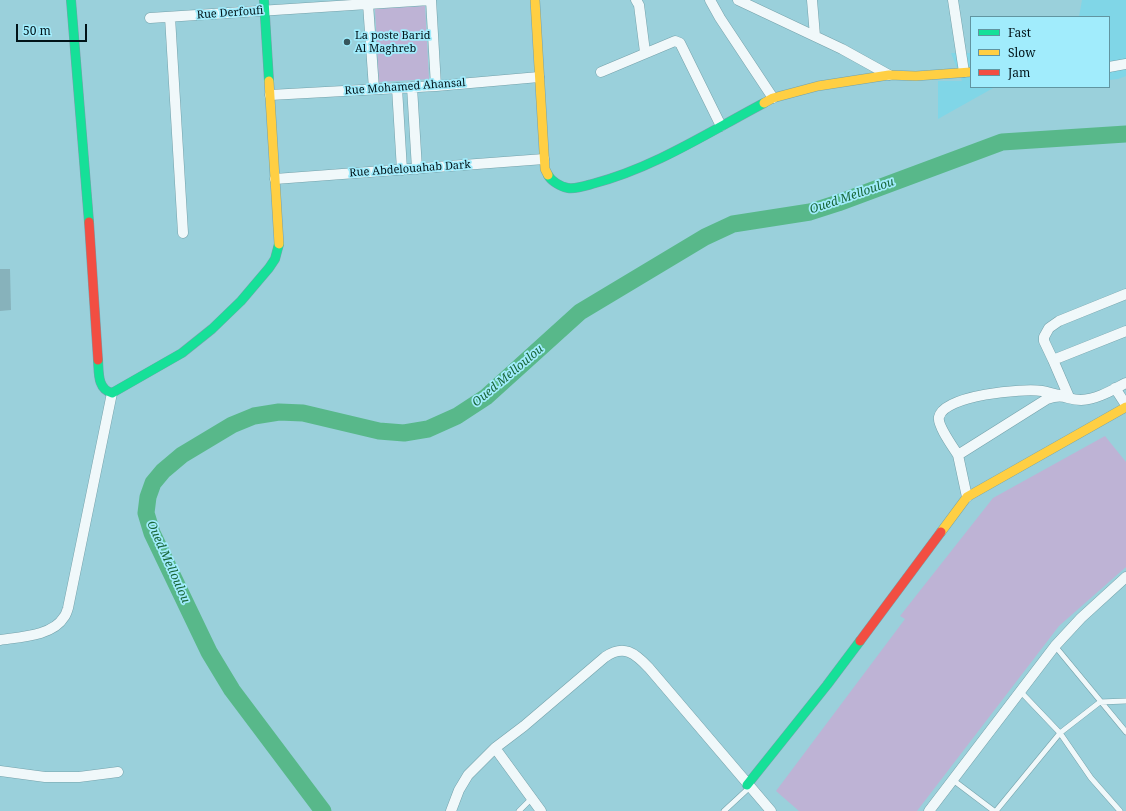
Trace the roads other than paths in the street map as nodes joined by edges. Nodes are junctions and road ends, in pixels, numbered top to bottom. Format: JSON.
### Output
{"nodes":[{"id":1,"x":71,"y":0,"type":"edge"},
{"id":2,"x":264,"y":0,"type":"edge"},
{"id":3,"x":430,"y":0,"type":"edge"},
{"id":4,"x":535,"y":0,"type":"edge"},
{"id":5,"x":636,"y":0,"type":"edge"},
{"id":6,"x":710,"y":0,"type":"edge"},
{"id":7,"x":738,"y":0,"type":"edge"},
{"id":8,"x":812,"y":0,"type":"edge"},
{"id":9,"x":953,"y":0,"type":"edge"},
{"id":10,"x":394,"y":1,"type":"edge"},
{"id":11,"x":408,"y":1,"type":"edge"},
{"id":12,"x":368,"y":4,"type":"junction"},
{"id":13,"x":265,"y":11,"type":"junction"},
{"id":14,"x":170,"y":17,"type":"junction"},
{"id":15,"x":150,"y":18,"type":"dead end"},
{"id":16,"x":814,"y":36,"type":"junction"},
{"id":17,"x":645,"y":52,"type":"junction"},
{"id":18,"x":1126,"y":64,"type":"edge"},
{"id":19,"x":1110,"y":67,"type":"edge"},
{"id":20,"x":601,"y":72,"type":"dead end"},
{"id":21,"x":968,"y":72,"type":"edge"},
{"id":22,"x":889,"y":75,"type":"junction"},
{"id":23,"x":539,"y":77,"type":"junction"},
{"id":24,"x":436,"y":86,"type":"junction"},
{"id":25,"x":412,"y":87,"type":"junction"},
{"id":26,"x":397,"y":88,"type":"junction"},
{"id":27,"x":374,"y":89,"type":"junction"},
{"id":28,"x":270,"y":95,"type":"junction"},
{"id":29,"x":773,"y":98,"type":"junction"},
{"id":30,"x":721,"y":126,"type":"junction"},
{"id":31,"x":544,"y":159,"type":"junction"},
{"id":32,"x":417,"y":169,"type":"junction"},
{"id":33,"x":402,"y":170,"type":"junction"},
{"id":34,"x":275,"y":179,"type":"junction"},
{"id":35,"x":183,"y":233,"type":"dead end"},
{"id":36,"x":1126,"y":294,"type":"edge"},
{"id":37,"x":1126,"y":330,"type":"edge"},
{"id":38,"x":1054,"y":360,"type":"junction"},
{"id":39,"x":1126,"y":383,"type":"edge"},
{"id":40,"x":1115,"y":388,"type":"junction"},
{"id":41,"x":112,"y":392,"type":"junction"},
{"id":42,"x":1066,"y":396,"type":"junction"},
{"id":43,"x":1126,"y":406,"type":"edge"},
{"id":44,"x":958,"y":455,"type":"junction"},
{"id":45,"x":968,"y":497,"type":"junction"},
{"id":46,"x":1126,"y":577,"type":"edge"},
{"id":47,"x":0,"y":640,"type":"edge"},
{"id":48,"x":1054,"y":646,"type":"junction"},
{"id":49,"x":1020,"y":690,"type":"junction"},
{"id":50,"x":1126,"y":700,"type":"edge"},
{"id":51,"x":1100,"y":702,"type":"junction"},
{"id":52,"x":1126,"y":732,"type":"edge"},
{"id":53,"x":1060,"y":733,"type":"junction"},
{"id":54,"x":495,"y":748,"type":"junction"},
{"id":55,"x":0,"y":771,"type":"edge"},
{"id":56,"x":118,"y":772,"type":"dead end"},
{"id":57,"x":954,"y":780,"type":"junction"},
{"id":58,"x":748,"y":786,"type":"junction"},
{"id":59,"x":531,"y":799,"type":"junction"},
{"id":60,"x":451,"y":811,"type":"edge"},
{"id":61,"x":519,"y":811,"type":"edge"},
{"id":62,"x":540,"y":811,"type":"edge"},
{"id":63,"x":724,"y":811,"type":"edge"},
{"id":64,"x":771,"y":811,"type":"edge"},
{"id":65,"x":929,"y":811,"type":"edge"},
{"id":66,"x":995,"y":811,"type":"edge"},
{"id":67,"x":1120,"y":811,"type":"edge"}],
"edges":[{"from":1,"to":41,"type":"street"},
{"from":2,"to":13,"type":"street"},
{"from":3,"to":11,"type":"street","name":"Rue Derfoufi"},
{"from":3,"to":24,"type":"street"},
{"from":4,"to":23,"type":"street"},
{"from":5,"to":17,"type":"street"},
{"from":6,"to":29,"type":"street"},
{"from":7,"to":16,"type":"street"},
{"from":8,"to":16,"type":"street"},
{"from":9,"to":21,"type":"street"},
{"from":10,"to":11,"type":"street","name":"Rue Derfoufi"},
{"from":10,"to":12,"type":"street","name":"Rue Derfoufi"},
{"from":12,"to":13,"type":"street","name":"Rue Derfoufi"},
{"from":12,"to":27,"type":"street"},
{"from":13,"to":14,"type":"street","name":"Rue Derfoufi"},
{"from":13,"to":28,"type":"street"},
{"from":14,"to":15,"type":"street","name":"Rue Derfoufi"},
{"from":14,"to":35,"type":"street"},
{"from":16,"to":22,"type":"street"},
{"from":17,"to":20,"type":"street"},
{"from":17,"to":30,"type":"street"},
{"from":18,"to":19,"type":"street"},
{"from":21,"to":22,"type":"street"},
{"from":22,"to":29,"type":"street"},
{"from":23,"to":24,"type":"street","name":"Rue Mohamed Ahansal"},
{"from":23,"to":31,"type":"street"},
{"from":24,"to":25,"type":"street","name":"Rue Mohamed Ahansal"},
{"from":25,"to":26,"type":"street","name":"Rue Mohamed Ahansal"},
{"from":25,"to":32,"type":"street"},
{"from":26,"to":27,"type":"street","name":"Rue Mohamed Ahansal"},
{"from":26,"to":33,"type":"street"},
{"from":27,"to":28,"type":"street","name":"Rue Mohamed Ahansal"},
{"from":28,"to":34,"type":"street"},
{"from":29,"to":30,"type":"street"},
{"from":30,"to":31,"type":"street"},
{"from":31,"to":32,"type":"street","name":"Rue Abdelouahab Dark"},
{"from":32,"to":33,"type":"street","name":"Rue Abdelouahab Dark"},
{"from":33,"to":34,"type":"street","name":"Rue Abdelouahab Dark"},
{"from":34,"to":41,"type":"street"},
{"from":36,"to":38,"type":"street"},
{"from":37,"to":38,"type":"street"},
{"from":38,"to":42,"type":"street"},
{"from":39,"to":40,"type":"street"},
{"from":40,"to":42,"type":"street"},
{"from":40,"to":43,"type":"street"},
{"from":41,"to":47,"type":"street"},
{"from":42,"to":44,"type":"street"},
{"from":42,"to":44,"type":"street"},
{"from":43,"to":45,"type":"street"},
{"from":44,"to":45,"type":"street"},
{"from":45,"to":58,"type":"street"},
{"from":46,"to":48,"type":"street"},
{"from":48,"to":49,"type":"street"},
{"from":48,"to":51,"type":"lane"},
{"from":49,"to":53,"type":"lane"},
{"from":49,"to":57,"type":"street"},
{"from":50,"to":51,"type":"lane"},
{"from":51,"to":52,"type":"lane"},
{"from":51,"to":53,"type":"lane"},
{"from":53,"to":66,"type":"lane"},
{"from":53,"to":67,"type":"lane"},
{"from":54,"to":58,"type":"street"},
{"from":54,"to":59,"type":"street"},
{"from":54,"to":60,"type":"street"},
{"from":55,"to":56,"type":"street"},
{"from":57,"to":65,"type":"street"},
{"from":57,"to":66,"type":"lane"},
{"from":58,"to":63,"type":"lane"},
{"from":58,"to":64,"type":"street"},
{"from":59,"to":61,"type":"lane"},
{"from":59,"to":62,"type":"street"}]}
